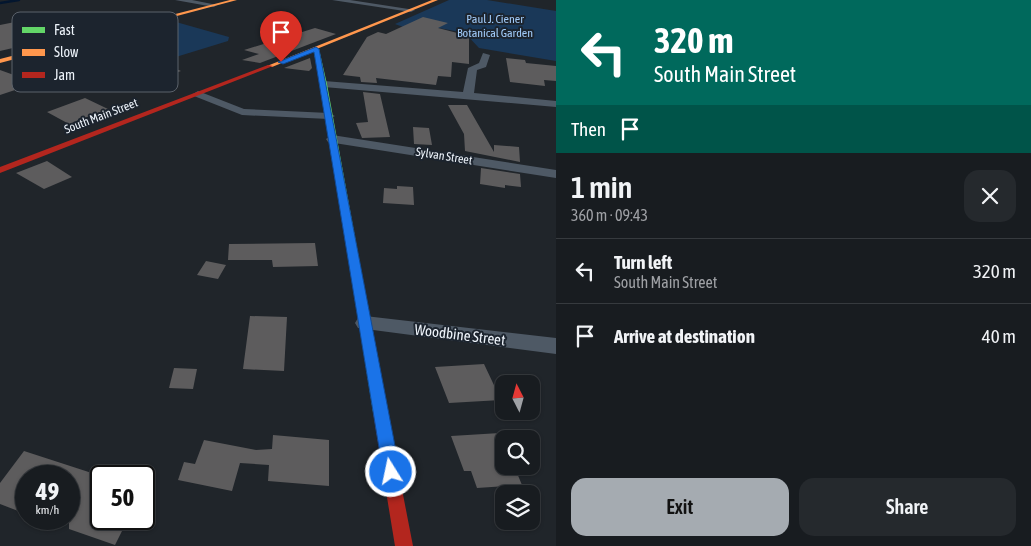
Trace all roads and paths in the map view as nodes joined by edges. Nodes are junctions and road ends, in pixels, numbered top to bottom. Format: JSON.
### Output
{"nodes":[{"id":1,"x":178,"y":0,"type":"edge"},
{"id":2,"x":235,"y":0,"type":"edge"},
{"id":3,"x":335,"y":0,"type":"edge"},
{"id":4,"x":436,"y":0,"type":"edge"},
{"id":5,"x":214,"y":5,"type":"junction"},
{"id":6,"x":411,"y":10,"type":"junction"},
{"id":7,"x":178,"y":14,"type":"edge"},
{"id":8,"x":316,"y":49,"type":"junction"},
{"id":9,"x":486,"y":55,"type":"dead end"},
{"id":10,"x":324,"y":84,"type":"junction"},
{"id":11,"x":198,"y":94,"type":"junction"},
{"id":12,"x":468,"y":95,"type":"junction"},
{"id":13,"x":556,"y":104,"type":"edge"},
{"id":14,"x":329,"y":116,"type":"junction"},
{"id":15,"x":332,"y":139,"type":"junction"},
{"id":16,"x":0,"y":170,"type":"edge"},
{"id":17,"x":556,"y":174,"type":"edge"},
{"id":18,"x":365,"y":323,"type":"junction"},
{"id":19,"x":556,"y":346,"type":"edge"},
{"id":20,"x":404,"y":546,"type":"edge"}],
"edges":[{"from":1,"to":5,"type":"street"},
{"from":2,"to":5,"type":"main road"},
{"from":3,"to":6,"type":"street"},
{"from":4,"to":6,"type":"main road","name":"South Main Street"},
{"from":5,"to":7,"type":"main road"},
{"from":6,"to":8,"type":"main road","name":"South Main Street"},
{"from":8,"to":10,"type":"main road"},
{"from":8,"to":11,"type":"main road","name":"South Main Street"},
{"from":9,"to":12,"type":"street"},
{"from":10,"to":12,"type":"street"},
{"from":10,"to":14,"type":"main road"},
{"from":11,"to":14,"type":"street"},
{"from":11,"to":16,"type":"main road","name":"South Main Street"},
{"from":12,"to":13,"type":"street"},
{"from":14,"to":15,"type":"main road"},
{"from":15,"to":17,"type":"street","name":"Sylvan Street"},
{"from":15,"to":18,"type":"main road"},
{"from":18,"to":19,"type":"street","name":"Woodbine Street"},
{"from":18,"to":20,"type":"main road"}]}
